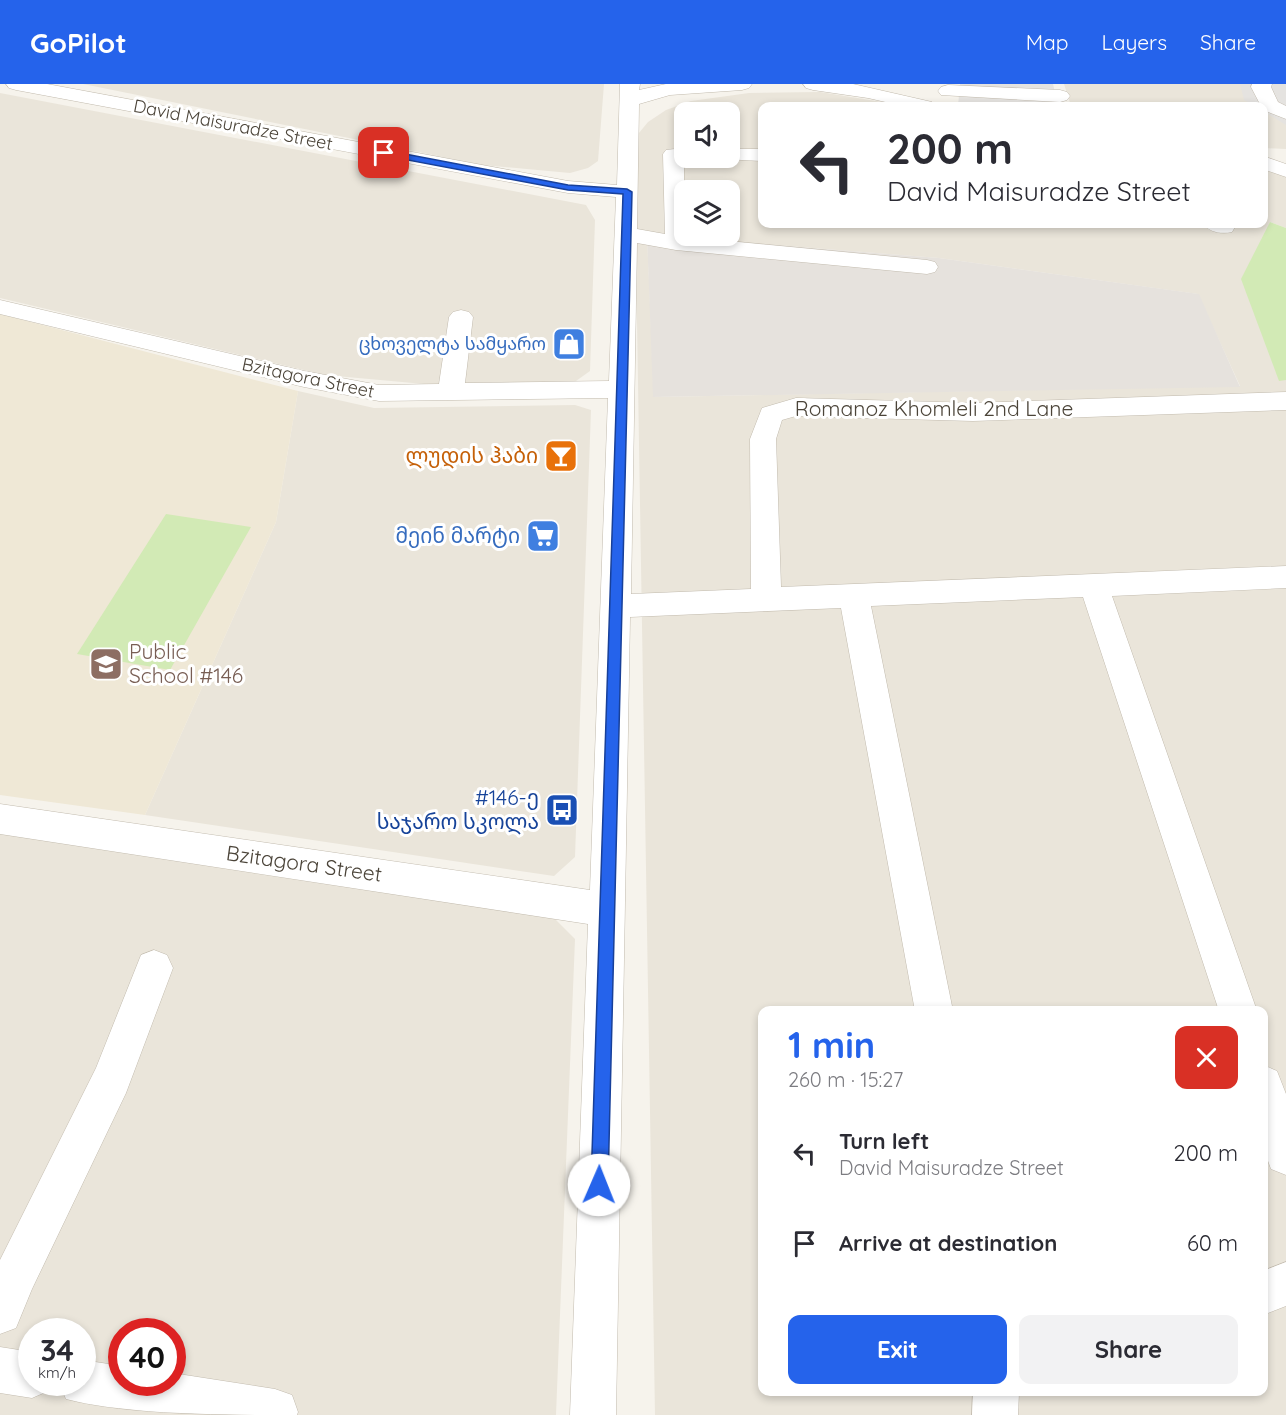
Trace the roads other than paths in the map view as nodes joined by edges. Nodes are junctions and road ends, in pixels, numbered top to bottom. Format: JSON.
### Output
{"nodes":[{"id":1,"x":6,"y":84,"type":"edge"},
{"id":2,"x":16,"y":84,"type":"edge"},
{"id":3,"x":742,"y":84,"type":"edge"},
{"id":4,"x":813,"y":84,"type":"edge"},
{"id":5,"x":1262,"y":84,"type":"edge"},
{"id":6,"x":0,"y":87,"type":"edge"},
{"id":7,"x":630,"y":93,"type":"edge"},
{"id":8,"x":949,"y":94,"type":"edge"},
{"id":9,"x":1060,"y":95,"type":"edge"},
{"id":10,"x":908,"y":102,"type":"edge"},
{"id":11,"x":1286,"y":113,"type":"edge"},
{"id":12,"x":674,"y":154,"type":"edge"},
{"id":13,"x":740,"y":155,"type":"edge"},
{"id":14,"x":758,"y":155,"type":"edge"},
{"id":15,"x":1268,"y":156,"type":"edge"},
{"id":16,"x":1286,"y":156,"type":"edge"},
{"id":17,"x":1268,"y":164,"type":"edge"},
{"id":18,"x":1286,"y":171,"type":"edge"},
{"id":19,"x":674,"y":184,"type":"edge"},
{"id":20,"x":627,"y":192,"type":"junction"},
{"id":21,"x":626,"y":234,"type":"junction"},
{"id":22,"x":674,"y":243,"type":"edge"},
{"id":23,"x":707,"y":246,"type":"edge"},
{"id":24,"x":927,"y":267,"type":"dead end"},
{"id":25,"x":0,"y":307,"type":"edge"},
{"id":26,"x":461,"y":317,"type":"dead end"},
{"id":27,"x":622,"y":389,"type":"junction"},
{"id":28,"x":451,"y":392,"type":"junction"},
{"id":29,"x":1286,"y":401,"type":"edge"},
{"id":30,"x":1284,"y":580,"type":"edge"},
{"id":31,"x":1094,"y":586,"type":"junction"},
{"id":32,"x":854,"y":596,"type":"junction"},
{"id":33,"x":766,"y":600,"type":"junction"},
{"id":34,"x":615,"y":606,"type":"junction"},
{"id":35,"x":0,"y":819,"type":"edge"},
{"id":36,"x":607,"y":910,"type":"junction"},
{"id":37,"x":154,"y":969,"type":"dead end"},
{"id":38,"x":933,"y":1006,"type":"edge"},
{"id":39,"x":1236,"y":1006,"type":"edge"},
{"id":40,"x":1268,"y":1100,"type":"edge"},
{"id":41,"x":1286,"y":1154,"type":"edge"},
{"id":42,"x":1286,"y":1284,"type":"edge"},
{"id":43,"x":1268,"y":1291,"type":"edge"},
{"id":44,"x":0,"y":1312,"type":"edge"},
{"id":45,"x":0,"y":1370,"type":"edge"},
{"id":46,"x":18,"y":1373,"type":"edge"},
{"id":47,"x":96,"y":1385,"type":"edge"},
{"id":48,"x":996,"y":1396,"type":"edge"},
{"id":49,"x":275,"y":1412,"type":"dead end"},
{"id":50,"x":593,"y":1415,"type":"edge"},
{"id":51,"x":995,"y":1415,"type":"edge"}],
"edges":[{"from":1,"to":6,"type":"street"},
{"from":2,"to":20,"type":"street","name":"David Maisuradze Street"},
{"from":3,"to":7,"type":"street"},
{"from":4,"to":10,"type":"street"},
{"from":5,"to":11,"type":"street"},
{"from":7,"to":20,"type":"street"},
{"from":8,"to":9,"type":"street"},
{"from":12,"to":19,"type":"street"},
{"from":13,"to":14,"type":"street"},
{"from":15,"to":16,"type":"street"},
{"from":17,"to":18,"type":"street"},
{"from":20,"to":21,"type":"street"},
{"from":21,"to":22,"type":"street"},
{"from":21,"to":27,"type":"street"},
{"from":23,"to":24,"type":"street"},
{"from":25,"to":28,"type":"street","name":"Bzitagora Street"},
{"from":26,"to":28,"type":"street"},
{"from":27,"to":28,"type":"street","name":"Bzitagora Street"},
{"from":27,"to":34,"type":"street"},
{"from":29,"to":33,"type":"street","name":"Romanoz Khomleli 2nd Lane"},
{"from":30,"to":31,"type":"street"},
{"from":31,"to":32,"type":"street"},
{"from":31,"to":39,"type":"street"},
{"from":32,"to":33,"type":"street"},
{"from":32,"to":38,"type":"street"},
{"from":33,"to":34,"type":"street"},
{"from":34,"to":36,"type":"street"},
{"from":35,"to":36,"type":"street","name":"Bzitagora Street"},
{"from":36,"to":50,"type":"street"},
{"from":37,"to":44,"type":"street"},
{"from":40,"to":41,"type":"street"},
{"from":42,"to":43,"type":"street"},
{"from":45,"to":46,"type":"street"},
{"from":47,"to":49,"type":"street"},
{"from":48,"to":51,"type":"street"}]}
